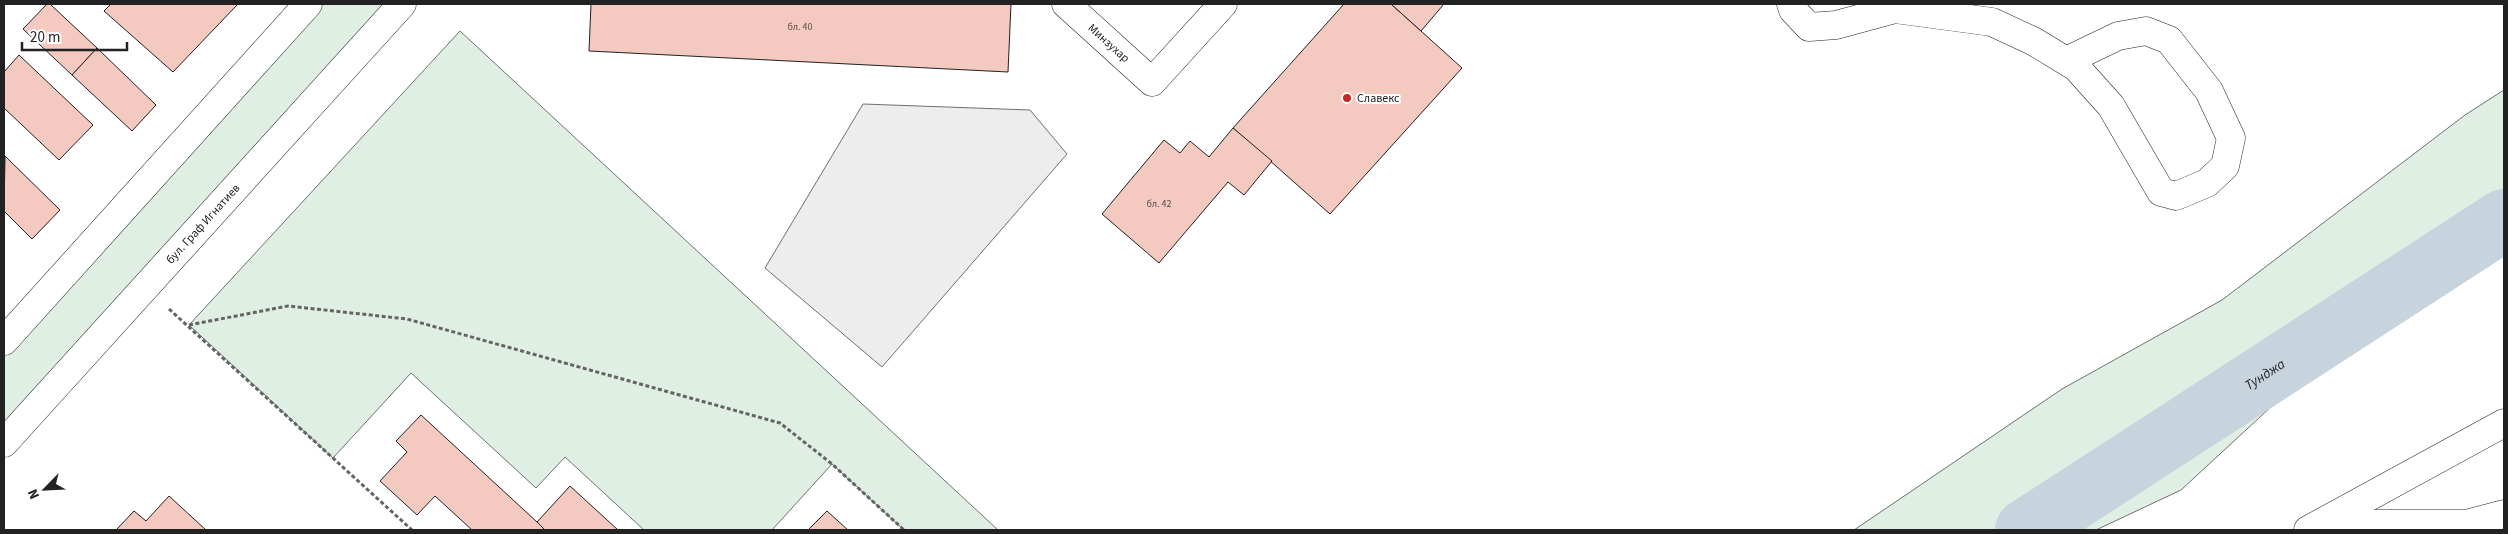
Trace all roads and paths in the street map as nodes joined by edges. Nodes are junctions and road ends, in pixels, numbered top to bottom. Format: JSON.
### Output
{"nodes":[{"id":1,"x":308,"y":4,"type":"edge"},
{"id":2,"x":402,"y":4,"type":"edge"},
{"id":3,"x":1066,"y":4,"type":"edge"},
{"id":4,"x":1223,"y":4,"type":"edge"},
{"id":5,"x":1791,"y":4,"type":"edge"},
{"id":6,"x":2066,"y":61,"type":"junction"},
{"id":7,"x":143,"y":289,"type":"junction"},
{"id":8,"x":189,"y":325,"type":"junction"},
{"id":9,"x":4,"y":342,"type":"edge"},
{"id":10,"x":2504,"y":423,"type":"edge"},
{"id":11,"x":4,"y":442,"type":"edge"},
{"id":12,"x":2504,"y":514,"type":"edge"},
{"id":13,"x":2312,"y":527,"type":"edge"},
{"id":14,"x":412,"y":530,"type":"edge"},
{"id":15,"x":904,"y":530,"type":"edge"}],
"edges":[{"from":1,"to":9,"type":"main road"},
{"from":2,"to":7,"type":"main road","name":"бул. Граф Игнатиев"},
{"from":3,"to":4,"type":"main road","name":"Минзухар"},
{"from":5,"to":6,"type":"main road"},
{"from":6,"to":6,"type":"main road"},
{"from":7,"to":8,"type":"path"},
{"from":7,"to":11,"type":"main road","name":"бул. Граф Игнатиев"},
{"from":8,"to":14,"type":"path"},
{"from":8,"to":15,"type":"path"},
{"from":10,"to":13,"type":"main road"},
{"from":12,"to":13,"type":"main road"}]}
